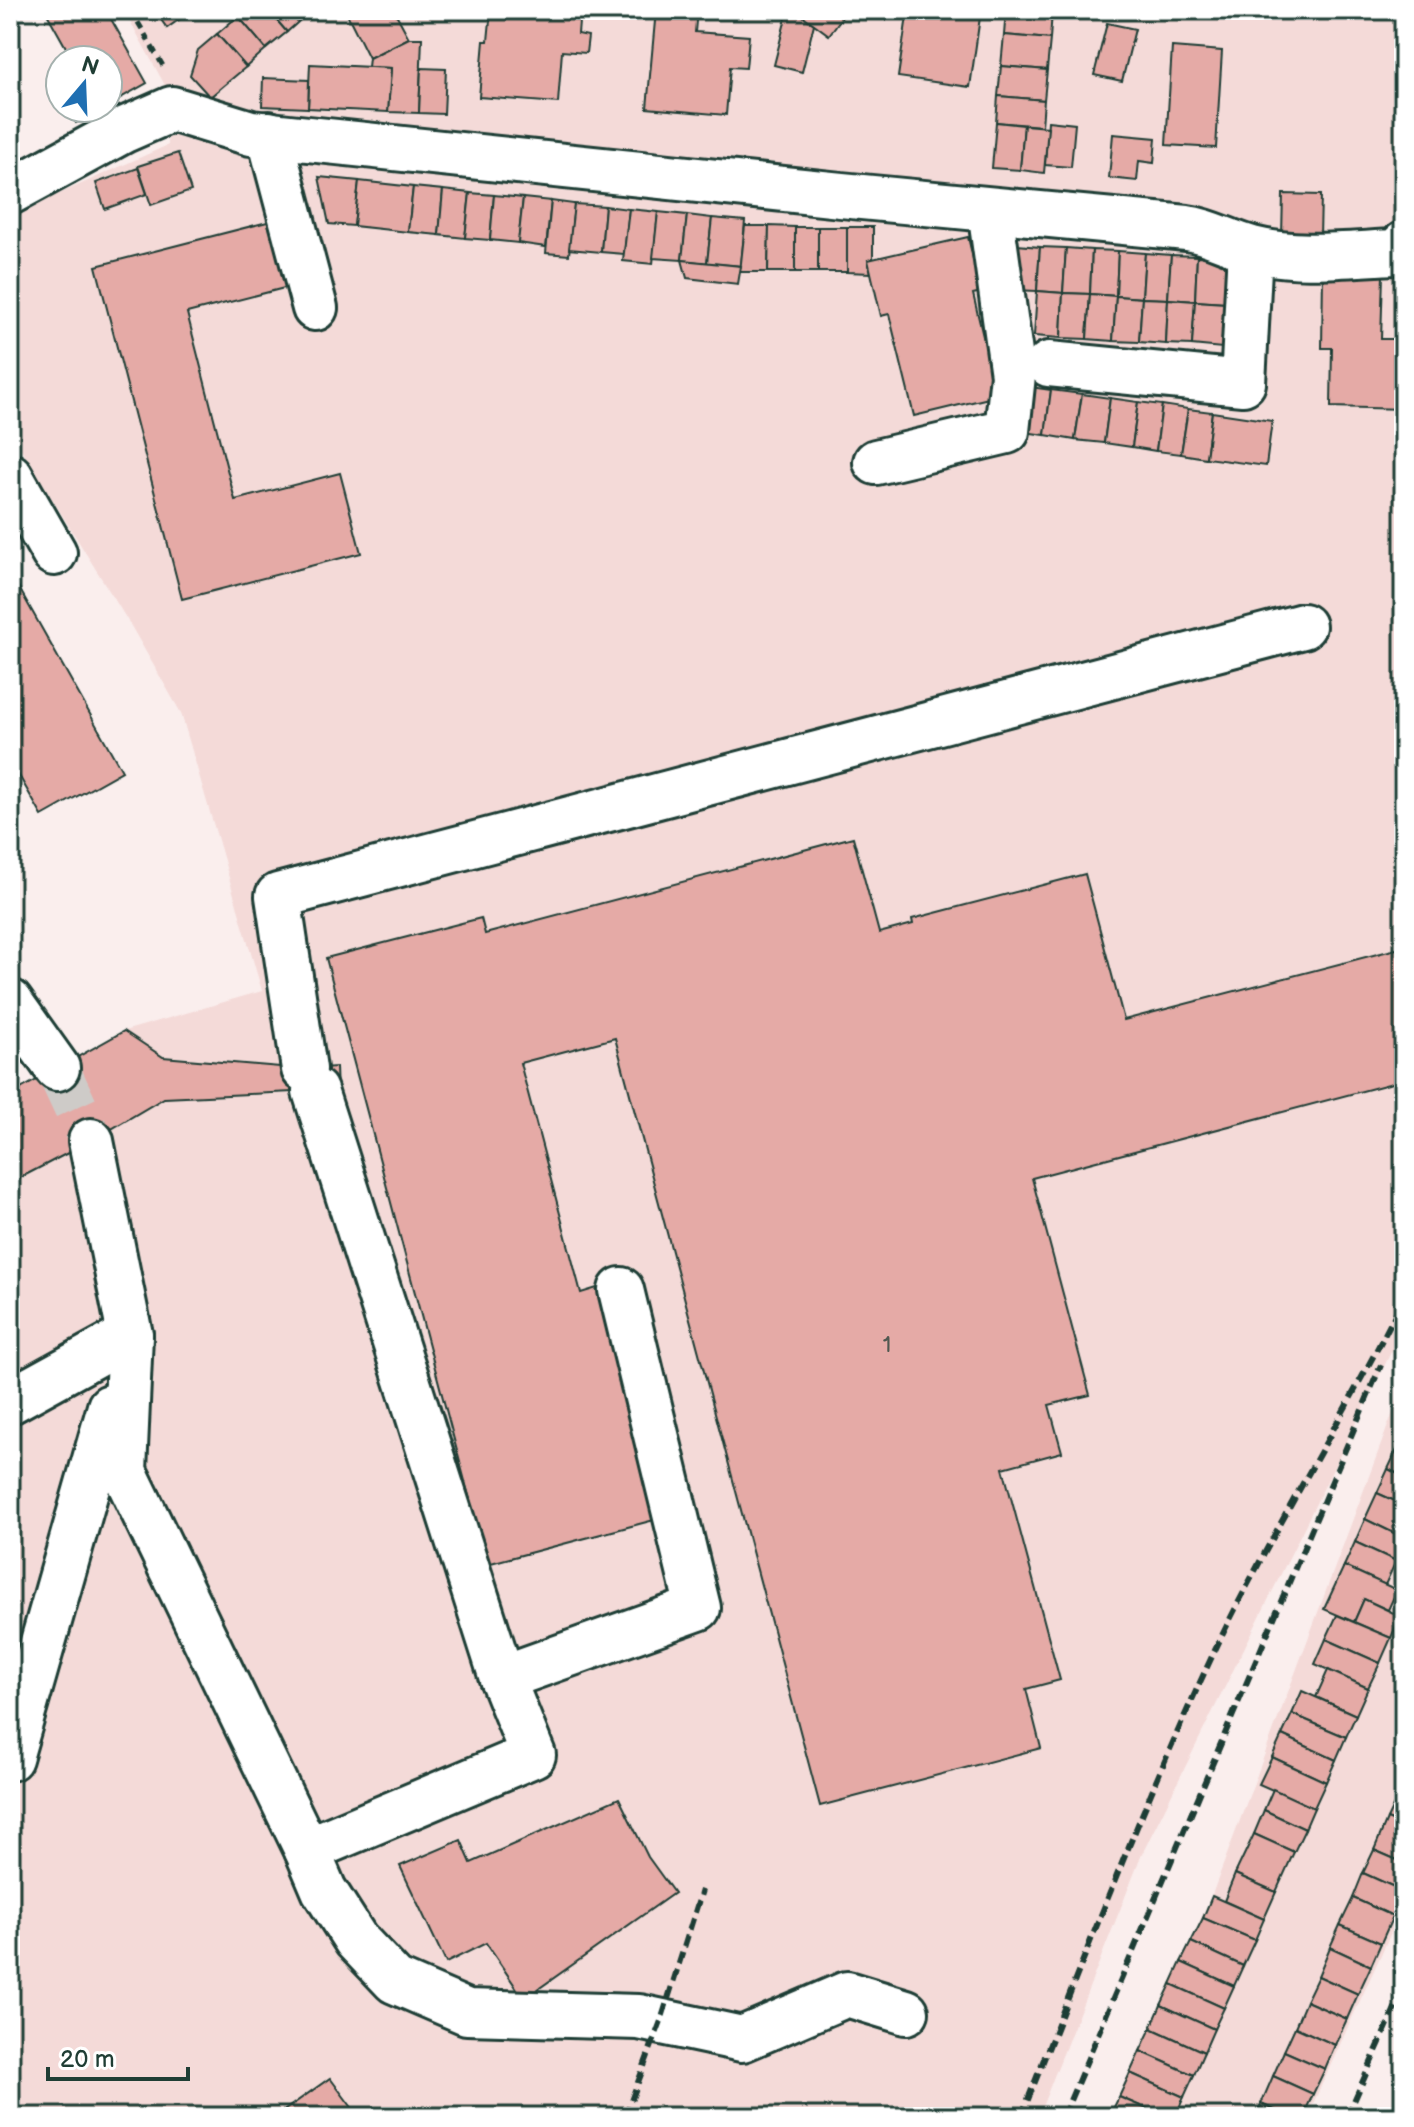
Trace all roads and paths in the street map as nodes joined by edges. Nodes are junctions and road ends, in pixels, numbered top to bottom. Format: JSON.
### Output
{"nodes":[{"id":1,"x":131,"y":10,"type":"edge"},
{"id":2,"x":163,"y":67,"type":"dead end"},
{"id":3,"x":269,"y":134,"type":"junction"},
{"id":4,"x":10,"y":192,"type":"edge"},
{"id":5,"x":990,"y":210,"type":"junction"},
{"id":6,"x":1404,"y":244,"type":"edge"},
{"id":7,"x":1250,"y":249,"type":"junction"},
{"id":8,"x":315,"y":308,"type":"dead end"},
{"id":9,"x":1049,"y":364,"type":"dead end"},
{"id":10,"x":876,"y":462,"type":"dead end"},
{"id":11,"x":10,"y":476,"type":"edge"},
{"id":12,"x":54,"y":553,"type":"dead end"},
{"id":13,"x":1303,"y":626,"type":"dead end"},
{"id":14,"x":10,"y":1002,"type":"edge"},
{"id":15,"x":57,"y":1068,"type":"tunnel mouth"},
{"id":16,"x":91,"y":1141,"type":"tunnel mouth"},
{"id":17,"x":621,"y":1290,"type":"dead end"},
{"id":18,"x":130,"y":1335,"type":"junction"},
{"id":19,"x":10,"y":1401,"type":"edge"},
{"id":20,"x":502,"y":1678,"type":"junction"},
{"id":21,"x":10,"y":1758,"type":"edge"},
{"id":22,"x":307,"y":1850,"type":"junction"},
{"id":23,"x":906,"y":2012,"type":"dead end"}],
"edges":[{"from":1,"to":2,"type":"path"},
{"from":3,"to":4,"type":"lane"},
{"from":3,"to":5,"type":"lane"},
{"from":3,"to":8,"type":"lane"},
{"from":5,"to":7,"type":"lane"},
{"from":5,"to":10,"type":"lane"},
{"from":6,"to":7,"type":"lane"},
{"from":7,"to":9,"type":"lane"},
{"from":11,"to":12,"type":"lane"},
{"from":13,"to":20,"type":"lane"},
{"from":14,"to":15,"type":"lane"},
{"from":16,"to":18,"type":"lane"},
{"from":17,"to":20,"type":"lane"},
{"from":18,"to":19,"type":"lane"},
{"from":18,"to":21,"type":"lane"},
{"from":18,"to":22,"type":"lane"},
{"from":20,"to":22,"type":"lane"},
{"from":22,"to":23,"type":"lane"}]}
